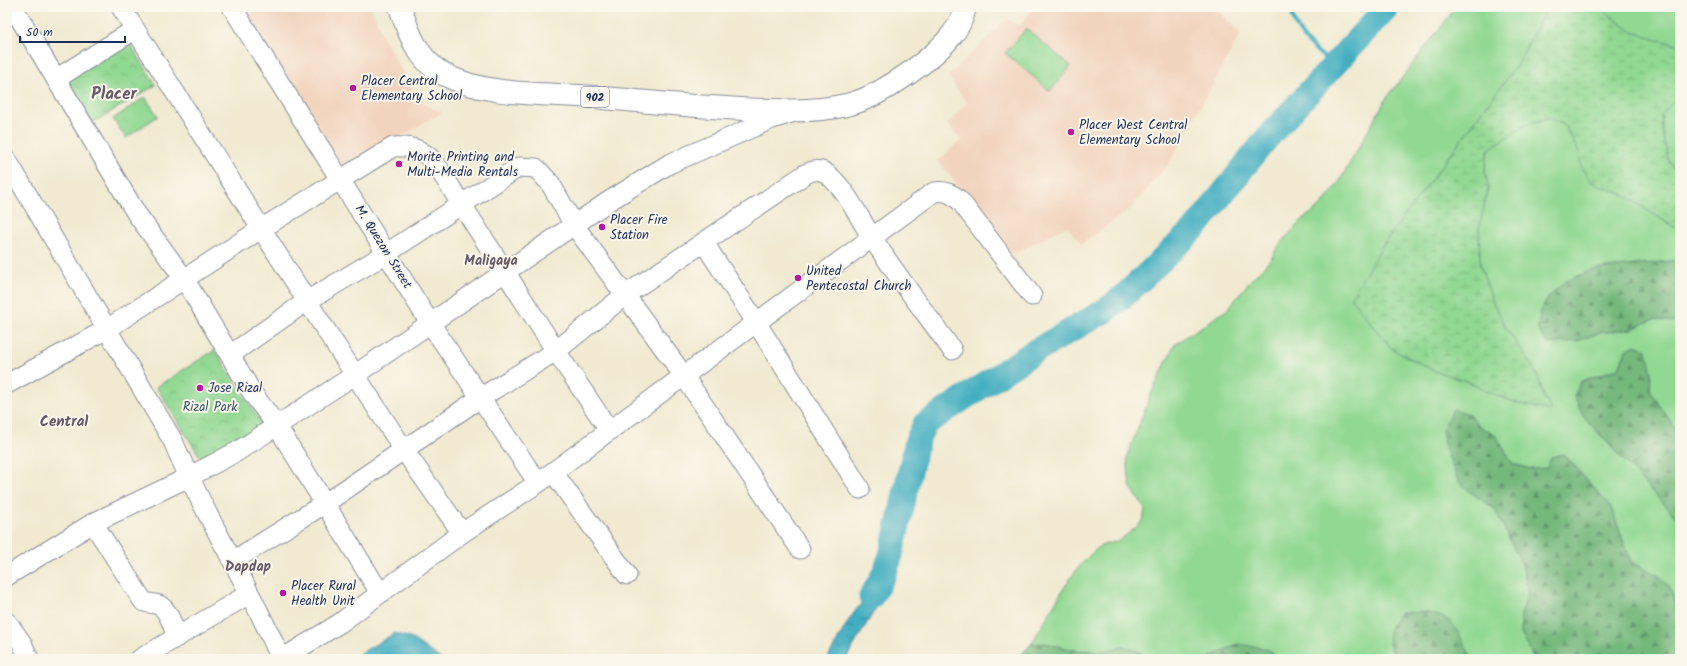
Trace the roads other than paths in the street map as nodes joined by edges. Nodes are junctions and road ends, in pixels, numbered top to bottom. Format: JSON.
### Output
{"nodes":[{"id":1,"x":13,"y":7,"type":"edge"},
{"id":2,"x":232,"y":7,"type":"edge"},
{"id":3,"x":400,"y":7,"type":"edge"},
{"id":4,"x":965,"y":7,"type":"edge"},
{"id":5,"x":127,"y":9,"type":"edge"},
{"id":6,"x":134,"y":30,"type":"junction"},
{"id":7,"x":56,"y":79,"type":"junction"},
{"id":8,"x":798,"y":111,"type":"junction"},
{"id":9,"x":7,"y":160,"type":"edge"},
{"id":10,"x":341,"y":179,"type":"junction"},
{"id":11,"x":461,"y":205,"type":"junction"},
{"id":12,"x":574,"y":225,"type":"junction"},
{"id":13,"x":261,"y":229,"type":"junction"},
{"id":14,"x":872,"y":237,"type":"junction"},
{"id":15,"x":704,"y":243,"type":"junction"},
{"id":16,"x":387,"y":253,"type":"junction"},
{"id":17,"x":504,"y":271,"type":"junction"},
{"id":18,"x":185,"y":280,"type":"junction"},
{"id":19,"x":625,"y":295,"type":"junction"},
{"id":20,"x":1032,"y":296,"type":"dead end"},
{"id":21,"x":307,"y":301,"type":"junction"},
{"id":22,"x":756,"y":322,"type":"junction"},
{"id":23,"x":430,"y":323,"type":"junction"},
{"id":24,"x":107,"y":329,"type":"junction"},
{"id":25,"x":952,"y":350,"type":"dead end"},
{"id":26,"x":556,"y":351,"type":"junction"},
{"id":27,"x":230,"y":355,"type":"junction"},
{"id":28,"x":356,"y":374,"type":"junction"},
{"id":29,"x":684,"y":376,"type":"junction"},
{"id":30,"x":7,"y":384,"type":"edge"},
{"id":31,"x":480,"y":398,"type":"junction"},
{"id":32,"x":277,"y":426,"type":"junction"},
{"id":33,"x":609,"y":430,"type":"junction"},
{"id":34,"x":404,"y":450,"type":"junction"},
{"id":35,"x":546,"y":477,"type":"junction"},
{"id":36,"x":188,"y":478,"type":"junction"},
{"id":37,"x":860,"y":489,"type":"dead end"},
{"id":38,"x":324,"y":504,"type":"junction"},
{"id":39,"x":93,"y":523,"type":"junction"},
{"id":40,"x":462,"y":533,"type":"junction"},
{"id":41,"x":800,"y":549,"type":"dead end"},
{"id":42,"x":233,"y":561,"type":"junction"},
{"id":43,"x":627,"y":575,"type":"dead end"},
{"id":44,"x":7,"y":576,"type":"edge"},
{"id":45,"x":380,"y":593,"type":"junction"},
{"id":46,"x":249,"y":594,"type":"junction"},
{"id":47,"x":7,"y":622,"type":"edge"},
{"id":48,"x":177,"y":637,"type":"junction"},
{"id":49,"x":29,"y":659,"type":"edge"},
{"id":50,"x":140,"y":659,"type":"edge"},
{"id":51,"x":282,"y":659,"type":"edge"}],
"edges":[{"from":1,"to":7,"type":"street"},
{"from":2,"to":10,"type":"street","name":"M. Quezon Street"},
{"from":3,"to":8,"type":"highway","number":"902"},
{"from":4,"to":8,"type":"highway","number":"902"},
{"from":5,"to":6,"type":"street"},
{"from":6,"to":7,"type":"street"},
{"from":6,"to":13,"type":"street"},
{"from":7,"to":18,"type":"street"},
{"from":8,"to":12,"type":"street"},
{"from":9,"to":24,"type":"street"},
{"from":10,"to":11,"type":"street"},
{"from":10,"to":13,"type":"street"},
{"from":10,"to":16,"type":"street","name":"M. Quezon Street"},
{"from":11,"to":12,"type":"street"},
{"from":11,"to":16,"type":"street"},
{"from":11,"to":17,"type":"street"},
{"from":12,"to":17,"type":"street"},
{"from":12,"to":19,"type":"street"},
{"from":13,"to":18,"type":"street"},
{"from":13,"to":21,"type":"street"},
{"from":14,"to":15,"type":"street"},
{"from":14,"to":20,"type":"street"},
{"from":14,"to":22,"type":"street"},
{"from":14,"to":25,"type":"street"},
{"from":15,"to":19,"type":"street"},
{"from":15,"to":22,"type":"street"},
{"from":16,"to":21,"type":"street"},
{"from":16,"to":23,"type":"street","name":"M. Quezon Street"},
{"from":17,"to":23,"type":"street"},
{"from":17,"to":26,"type":"street"},
{"from":18,"to":24,"type":"street"},
{"from":18,"to":27,"type":"street"},
{"from":19,"to":26,"type":"street"},
{"from":19,"to":29,"type":"street"},
{"from":21,"to":27,"type":"street"},
{"from":21,"to":28,"type":"street"},
{"from":22,"to":29,"type":"street"},
{"from":22,"to":37,"type":"street"},
{"from":23,"to":28,"type":"street"},
{"from":23,"to":31,"type":"street","name":"M. Quezon Street"},
{"from":24,"to":30,"type":"street"},
{"from":24,"to":36,"type":"street"},
{"from":26,"to":31,"type":"street"},
{"from":26,"to":33,"type":"street"},
{"from":27,"to":32,"type":"street"},
{"from":28,"to":32,"type":"street"},
{"from":28,"to":34,"type":"street"},
{"from":29,"to":33,"type":"street"},
{"from":29,"to":41,"type":"street"},
{"from":31,"to":34,"type":"street"},
{"from":31,"to":35,"type":"street","name":"M. Quezon Street"},
{"from":32,"to":36,"type":"street"},
{"from":32,"to":38,"type":"street"},
{"from":33,"to":35,"type":"street"},
{"from":34,"to":38,"type":"street"},
{"from":34,"to":40,"type":"street"},
{"from":35,"to":40,"type":"street"},
{"from":35,"to":43,"type":"street","name":"M. Quezon Street"},
{"from":36,"to":39,"type":"street"},
{"from":36,"to":42,"type":"street"},
{"from":38,"to":42,"type":"street"},
{"from":38,"to":45,"type":"street"},
{"from":39,"to":44,"type":"street"},
{"from":39,"to":48,"type":"street"},
{"from":40,"to":45,"type":"street"},
{"from":42,"to":46,"type":"street"},
{"from":45,"to":51,"type":"street"},
{"from":46,"to":48,"type":"street"},
{"from":46,"to":51,"type":"street"},
{"from":47,"to":49,"type":"street"},
{"from":48,"to":50,"type":"street"}]}
